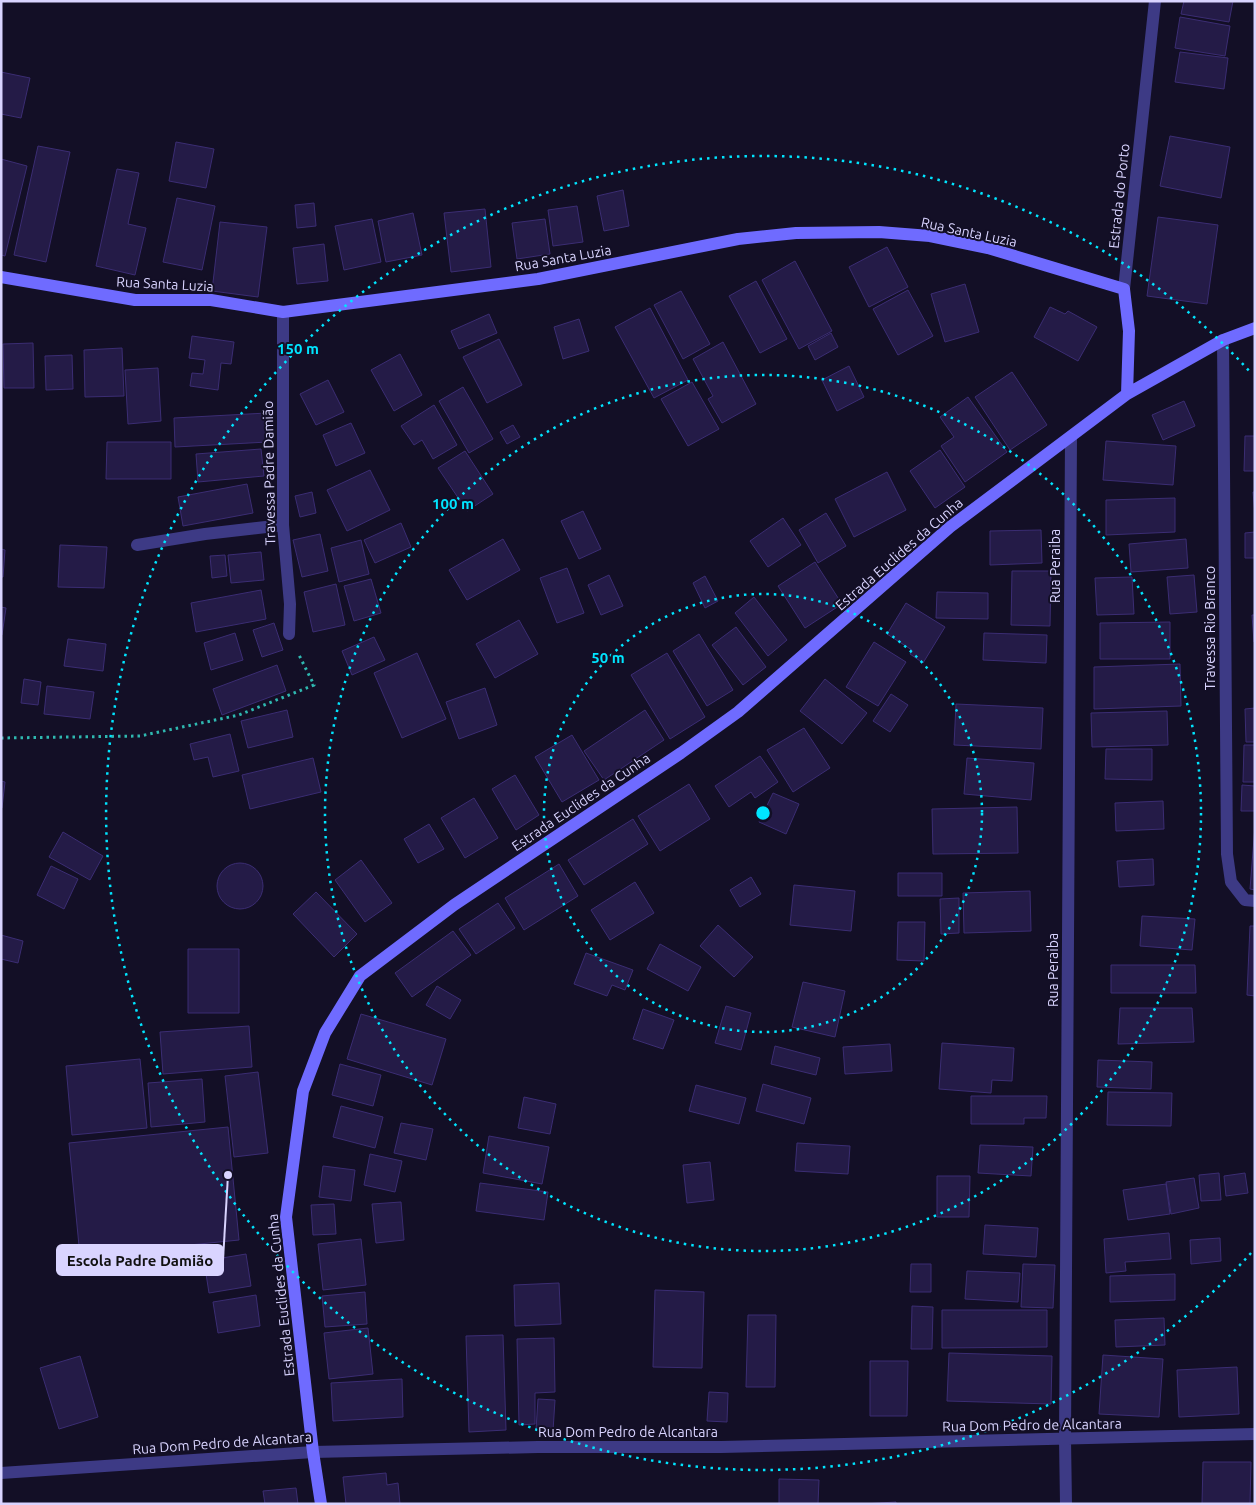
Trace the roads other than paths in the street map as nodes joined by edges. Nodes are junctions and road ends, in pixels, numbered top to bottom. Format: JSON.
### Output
{"nodes":[{"id":1,"x":1155,"y":1,"type":"edge"},
{"id":2,"x":1,"y":277,"type":"edge"},
{"id":3,"x":1124,"y":289,"type":"junction"},
{"id":4,"x":284,"y":312,"type":"junction"},
{"id":5,"x":1255,"y":328,"type":"edge"},
{"id":6,"x":1223,"y":340,"type":"junction"},
{"id":7,"x":1127,"y":394,"type":"junction"},
{"id":8,"x":1071,"y":437,"type":"junction"},
{"id":9,"x":283,"y":525,"type":"junction"},
{"id":10,"x":137,"y":545,"type":"dead end"},
{"id":11,"x":289,"y":634,"type":"road end"},
{"id":12,"x":1255,"y":901,"type":"edge"},
{"id":13,"x":1255,"y":1434,"type":"edge"},
{"id":14,"x":1065,"y":1439,"type":"junction"},
{"id":15,"x":313,"y":1452,"type":"junction"},
{"id":16,"x":1,"y":1473,"type":"edge"},
{"id":17,"x":321,"y":1504,"type":"edge"},
{"id":18,"x":1066,"y":1504,"type":"edge"}],
"edges":[{"from":1,"to":3,"type":"street","name":"Estrada do Porto"},
{"from":2,"to":4,"type":"street","name":"Rua Santa Luzia"},
{"from":3,"to":4,"type":"street","name":"Rua Santa Luzia"},
{"from":3,"to":7,"type":"street","name":"Estrada do Porto"},
{"from":4,"to":9,"type":"street","name":"Travessa Padre Damião"},
{"from":5,"to":6,"type":"street","name":"Estrada Euclides da Cunha"},
{"from":6,"to":7,"type":"street","name":"Estrada Euclides da Cunha"},
{"from":6,"to":12,"type":"street","name":"Travessa Rio Branco"},
{"from":7,"to":8,"type":"street","name":"Estrada Euclides da Cunha"},
{"from":8,"to":14,"type":"street","name":"Rua Peraiba"},
{"from":8,"to":15,"type":"street","name":"Estrada Euclides da Cunha"},
{"from":9,"to":10,"type":"street"},
{"from":9,"to":11,"type":"street","name":"Travessa Padre Damião"},
{"from":13,"to":14,"type":"street","name":"Rua Dom Pedro de Alcantara"},
{"from":14,"to":15,"type":"street","name":"Rua Dom Pedro de Alcantara"},
{"from":14,"to":18,"type":"street","name":"Rua Peraiba"},
{"from":15,"to":16,"type":"street","name":"Rua Dom Pedro de Alcantara"},
{"from":15,"to":17,"type":"street","name":"Estrada Euclides da Cunha"}]}
